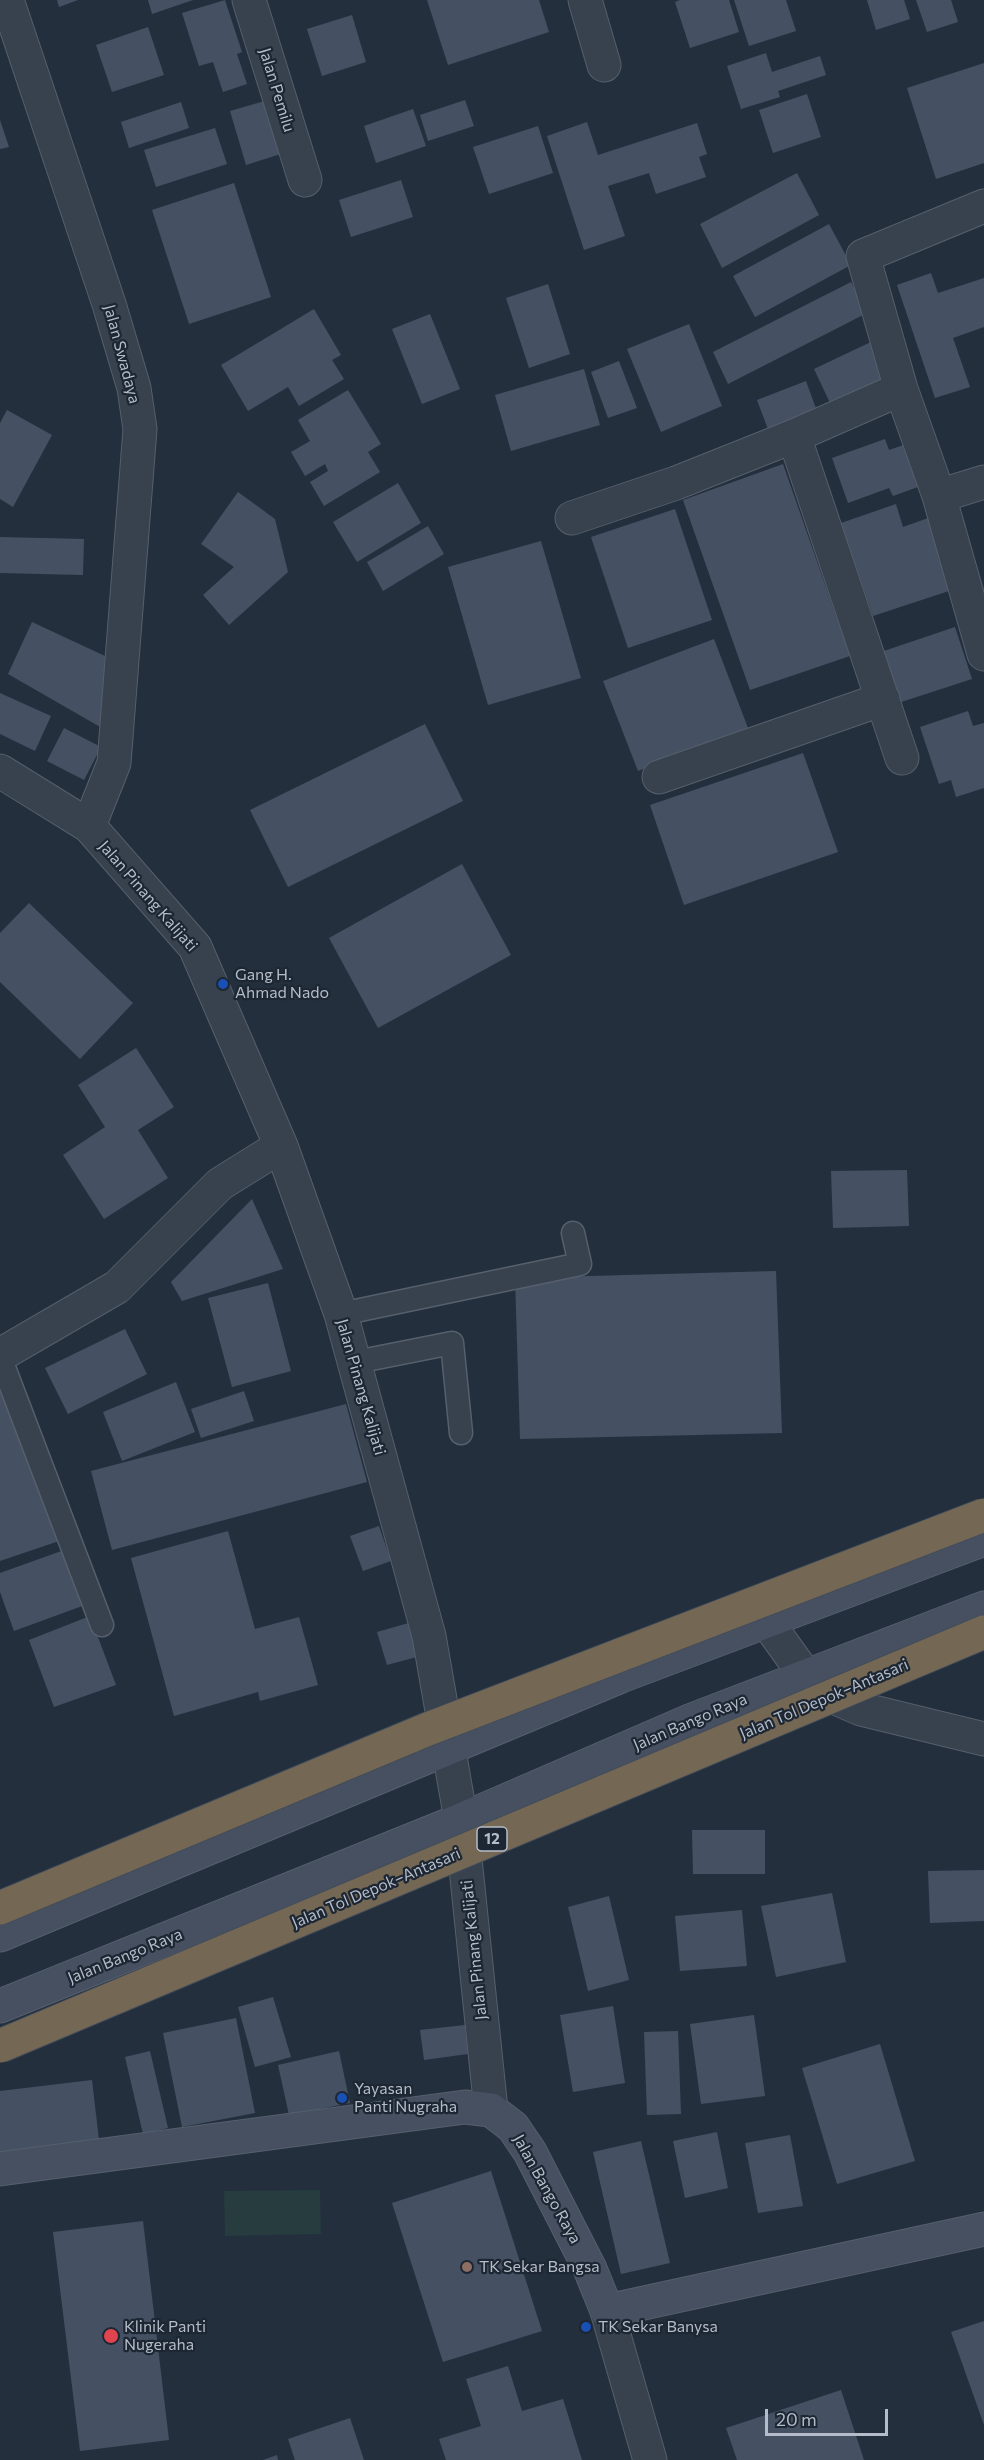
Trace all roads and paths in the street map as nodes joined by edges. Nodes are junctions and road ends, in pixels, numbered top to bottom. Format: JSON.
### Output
{"nodes":[{"id":1,"x":7,"y":0,"type":"edge"},
{"id":2,"x":249,"y":0,"type":"edge"},
{"id":3,"x":585,"y":0,"type":"edge"},
{"id":4,"x":604,"y":65,"type":"dead end"},
{"id":5,"x":305,"y":180,"type":"dead end"},
{"id":6,"x":984,"y":206,"type":"edge"},
{"id":7,"x":902,"y":389,"type":"junction"},
{"id":8,"x":794,"y":436,"type":"junction"},
{"id":9,"x":984,"y":482,"type":"edge"},
{"id":10,"x":939,"y":496,"type":"junction"},
{"id":11,"x":572,"y":518,"type":"dead end"},
{"id":12,"x":984,"y":654,"type":"edge"},
{"id":13,"x":883,"y":699,"type":"junction"},
{"id":14,"x":902,"y":758,"type":"dead end"},
{"id":15,"x":0,"y":771,"type":"edge"},
{"id":16,"x":659,"y":777,"type":"dead end"},
{"id":17,"x":89,"y":826,"type":"junction"},
{"id":18,"x":281,"y":1146,"type":"junction"},
{"id":19,"x":573,"y":1233,"type":"dead end"},
{"id":20,"x":341,"y":1314,"type":"junction"},
{"id":21,"x":0,"y":1356,"type":"edge"},
{"id":22,"x":356,"y":1362,"type":"junction"},
{"id":23,"x":461,"y":1433,"type":"dead end"},
{"id":24,"x":984,"y":1515,"type":"edge"},
{"id":25,"x":984,"y":1539,"type":"edge"},
{"id":26,"x":984,"y":1608,"type":"edge"},
{"id":27,"x":767,"y":1622,"type":"junction"},
{"id":28,"x":102,"y":1625,"type":"dead end"},
{"id":29,"x":984,"y":1632,"type":"edge"},
{"id":30,"x":805,"y":1675,"type":"junction"},
{"id":31,"x":984,"y":1739,"type":"edge"},
{"id":32,"x":448,"y":1748,"type":"junction"},
{"id":33,"x":461,"y":1820,"type":"junction"},
{"id":34,"x":0,"y":1908,"type":"edge"},
{"id":35,"x":0,"y":1935,"type":"edge"},
{"id":36,"x":0,"y":2006,"type":"edge"},
{"id":37,"x":0,"y":2046,"type":"edge"},
{"id":38,"x":491,"y":2110,"type":"junction"},
{"id":39,"x":0,"y":2169,"type":"edge"},
{"id":40,"x":984,"y":2229,"type":"edge"},
{"id":41,"x":607,"y":2311,"type":"junction"},
{"id":42,"x":650,"y":2460,"type":"edge"}],
"edges":[{"from":1,"to":17,"type":"street","name":"Jalan Swadaya"},
{"from":2,"to":5,"type":"street","name":"Jalan Pemilu"},
{"from":3,"to":4,"type":"street"},
{"from":6,"to":7,"type":"street"},
{"from":7,"to":8,"type":"street"},
{"from":7,"to":10,"type":"street"},
{"from":8,"to":11,"type":"street"},
{"from":8,"to":13,"type":"street"},
{"from":9,"to":10,"type":"street"},
{"from":10,"to":12,"type":"street"},
{"from":13,"to":14,"type":"street"},
{"from":13,"to":16,"type":"street"},
{"from":15,"to":17,"type":"street","name":"Jalan Pinang Kalijati"},
{"from":17,"to":18,"type":"street","name":"Jalan Pinang Kalijati"},
{"from":18,"to":20,"type":"street","name":"Jalan Pinang Kalijati"},
{"from":18,"to":21,"type":"street"},
{"from":19,"to":20,"type":"lane"},
{"from":20,"to":22,"type":"street","name":"Jalan Pinang Kalijati"},
{"from":21,"to":28,"type":"lane"},
{"from":22,"to":23,"type":"lane"},
{"from":22,"to":32,"type":"street","name":"Jalan Pinang Kalijati"},
{"from":24,"to":34,"type":"highway","bridge":true},
{"from":25,"to":27,"type":"street"},
{"from":26,"to":30,"type":"street","name":"Jalan Bango Raya"},
{"from":27,"to":30,"type":"street"},
{"from":27,"to":32,"type":"street"},
{"from":29,"to":37,"type":"highway","name":"Jalan Tol Depok–Antasari","number":"12","bridge":true},
{"from":30,"to":31,"type":"street"},
{"from":30,"to":33,"type":"street","name":"Jalan Bango Raya"},
{"from":32,"to":33,"type":"street","name":"Jalan Pinang Kalijati"},
{"from":32,"to":35,"type":"street"},
{"from":33,"to":36,"type":"street","name":"Jalan Bango Raya"},
{"from":33,"to":38,"type":"street","name":"Jalan Pinang Kalijati"},
{"from":38,"to":39,"type":"street"},
{"from":38,"to":41,"type":"street","name":"Jalan Bango Raya"},
{"from":40,"to":41,"type":"street"},
{"from":41,"to":42,"type":"street"}]}
